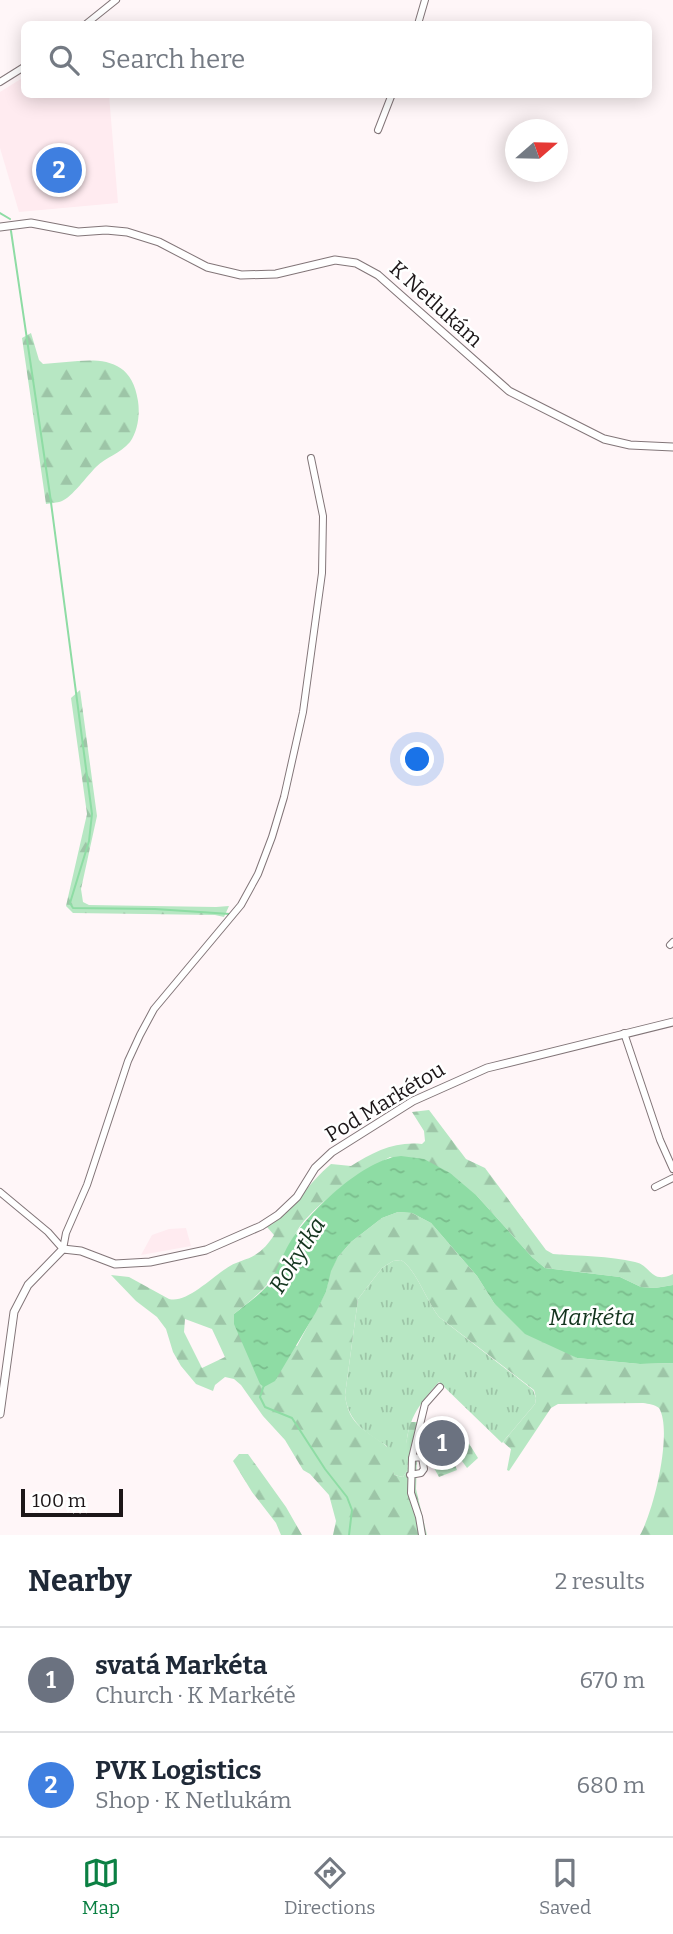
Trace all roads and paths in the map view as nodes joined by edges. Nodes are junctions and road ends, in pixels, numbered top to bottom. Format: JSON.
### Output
{"nodes":[{"id":1,"x":116,"y":0,"type":"edge"},
{"id":2,"x":425,"y":0,"type":"edge"},
{"id":3,"x":90,"y":21,"type":"edge"},
{"id":4,"x":419,"y":21,"type":"edge"},
{"id":5,"x":21,"y":69,"type":"edge"},
{"id":6,"x":0,"y":82,"type":"edge"},
{"id":7,"x":391,"y":98,"type":"edge"},
{"id":8,"x":379,"y":130,"type":"dead end"},
{"id":9,"x":0,"y":227,"type":"edge"},
{"id":10,"x":673,"y":447,"type":"edge"},
{"id":11,"x":311,"y":458,"type":"dead end"},
{"id":12,"x":673,"y":1022,"type":"edge"},
{"id":13,"x":624,"y":1033,"type":"junction"},
{"id":14,"x":673,"y":1169,"type":"edge"},
{"id":15,"x":673,"y":1178,"type":"edge"},
{"id":16,"x":655,"y":1187,"type":"dead end"},
{"id":17,"x":0,"y":1192,"type":"edge"},
{"id":18,"x":63,"y":1249,"type":"junction"},
{"id":19,"x":440,"y":1387,"type":"dead end"},
{"id":20,"x":0,"y":1414,"type":"edge"},
{"id":21,"x":412,"y":1458,"type":"junction"},
{"id":22,"x":410,"y":1475,"type":"junction"},
{"id":23,"x":422,"y":1535,"type":"edge"}],
"edges":[{"from":1,"to":3,"type":"street"},
{"from":2,"to":4,"type":"street"},
{"from":5,"to":6,"type":"street"},
{"from":7,"to":8,"type":"street"},
{"from":9,"to":10,"type":"street","name":"K Netlukám"},
{"from":11,"to":18,"type":"street"},
{"from":12,"to":13,"type":"street","name":"Pod Markétou"},
{"from":13,"to":14,"type":"street"},
{"from":13,"to":18,"type":"street","name":"Pod Markétou"},
{"from":15,"to":16,"type":"street"},
{"from":17,"to":18,"type":"street"},
{"from":18,"to":20,"type":"street"},
{"from":19,"to":21,"type":"street"},
{"from":21,"to":22,"type":"street"},
{"from":21,"to":22,"type":"street"},
{"from":22,"to":23,"type":"street"}]}
